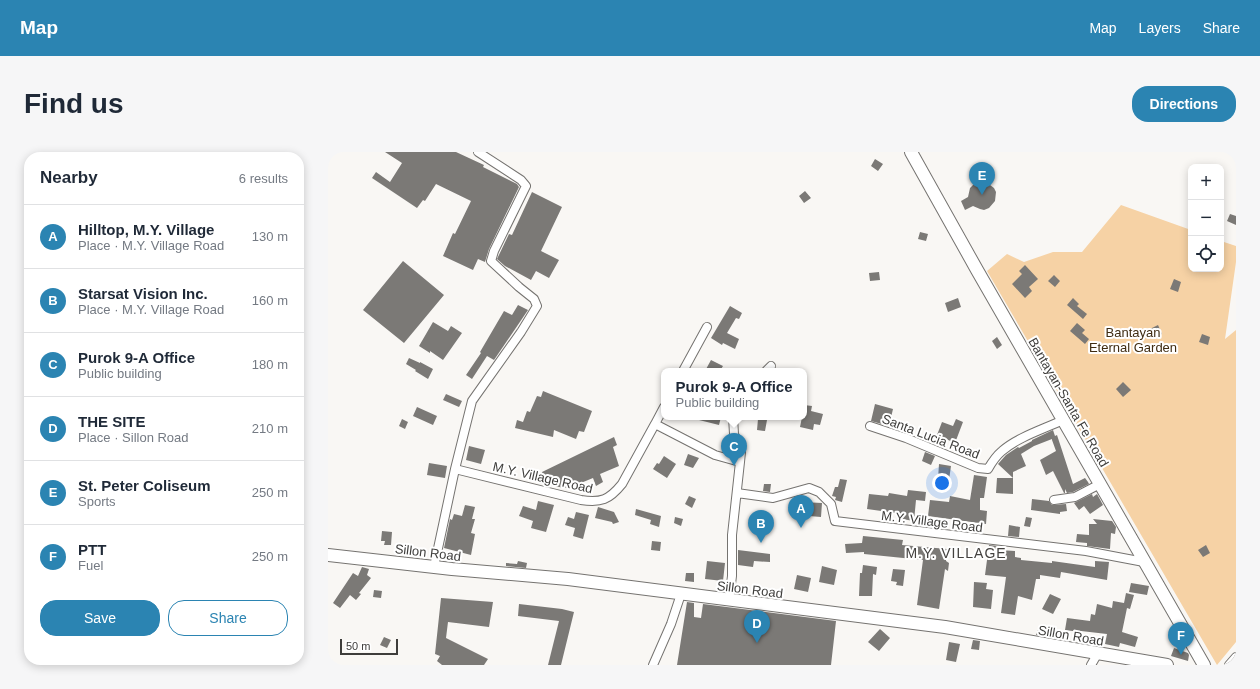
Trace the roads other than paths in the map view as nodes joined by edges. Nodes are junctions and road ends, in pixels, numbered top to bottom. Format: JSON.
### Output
{"nodes":[{"id":1,"x":478,"y":152,"type":"edge"},
{"id":2,"x":911,"y":152,"type":"edge"},
{"id":3,"x":707,"y":327,"type":"dead end"},
{"id":4,"x":685,"y":368,"type":"edge"},
{"id":5,"x":661,"y":413,"type":"edge"},
{"id":6,"x":733,"y":420,"type":"edge"},
{"id":7,"x":1063,"y":420,"type":"junction"},
{"id":8,"x":655,"y":424,"type":"junction"},
{"id":9,"x":870,"y":426,"type":"dead end"},
{"id":10,"x":740,"y":462,"type":"junction"},
{"id":11,"x":455,"y":469,"type":"junction"},
{"id":12,"x":1100,"y":484,"type":"junction"},
{"id":13,"x":737,"y":494,"type":"junction"},
{"id":14,"x":1054,"y":500,"type":"dead end"},
{"id":15,"x":328,"y":555,"type":"edge"},
{"id":16,"x":1144,"y":562,"type":"junction"},
{"id":17,"x":434,"y":567,"type":"junction"},
{"id":18,"x":681,"y":594,"type":"junction"},
{"id":19,"x":729,"y":600,"type":"junction"},
{"id":20,"x":1098,"y":653,"type":"junction"},
{"id":21,"x":1236,"y":657,"type":"edge"},
{"id":22,"x":653,"y":665,"type":"edge"},
{"id":23,"x":1091,"y":665,"type":"edge"},
{"id":24,"x":1167,"y":665,"type":"edge"},
{"id":25,"x":1204,"y":665,"type":"edge"},
{"id":26,"x":1229,"y":665,"type":"edge"}],
"edges":[{"from":1,"to":11,"type":"street"},
{"from":2,"to":7,"type":"main road","name":"Bantayan-Santa Fe Road"},
{"from":3,"to":4,"type":"street"},
{"from":5,"to":8,"type":"street"},
{"from":6,"to":10,"type":"street"},
{"from":7,"to":9,"type":"street","name":"Santa Lucia Road"},
{"from":7,"to":12,"type":"main road","name":"Bantayan-Santa Fe Road"},
{"from":8,"to":10,"type":"street"},
{"from":8,"to":11,"type":"street","name":"M.Y. Village Road"},
{"from":10,"to":13,"type":"street"},
{"from":11,"to":17,"type":"street"},
{"from":12,"to":14,"type":"street"},
{"from":12,"to":16,"type":"main road","name":"Bantayan-Santa Fe Road"},
{"from":13,"to":16,"type":"street","name":"M.Y. Village Road"},
{"from":13,"to":19,"type":"street"},
{"from":15,"to":17,"type":"main road","name":"Sillon Road"},
{"from":16,"to":25,"type":"main road","name":"Bantayan-Santa Fe Road"},
{"from":17,"to":18,"type":"main road","name":"Sillon Road"},
{"from":18,"to":19,"type":"main road","name":"Sillon Road"},
{"from":18,"to":22,"type":"street"},
{"from":19,"to":20,"type":"main road","name":"Sillon Road"},
{"from":20,"to":23,"type":"street"},
{"from":20,"to":24,"type":"main road","name":"Sillon Road"},
{"from":21,"to":26,"type":"street"}]}
